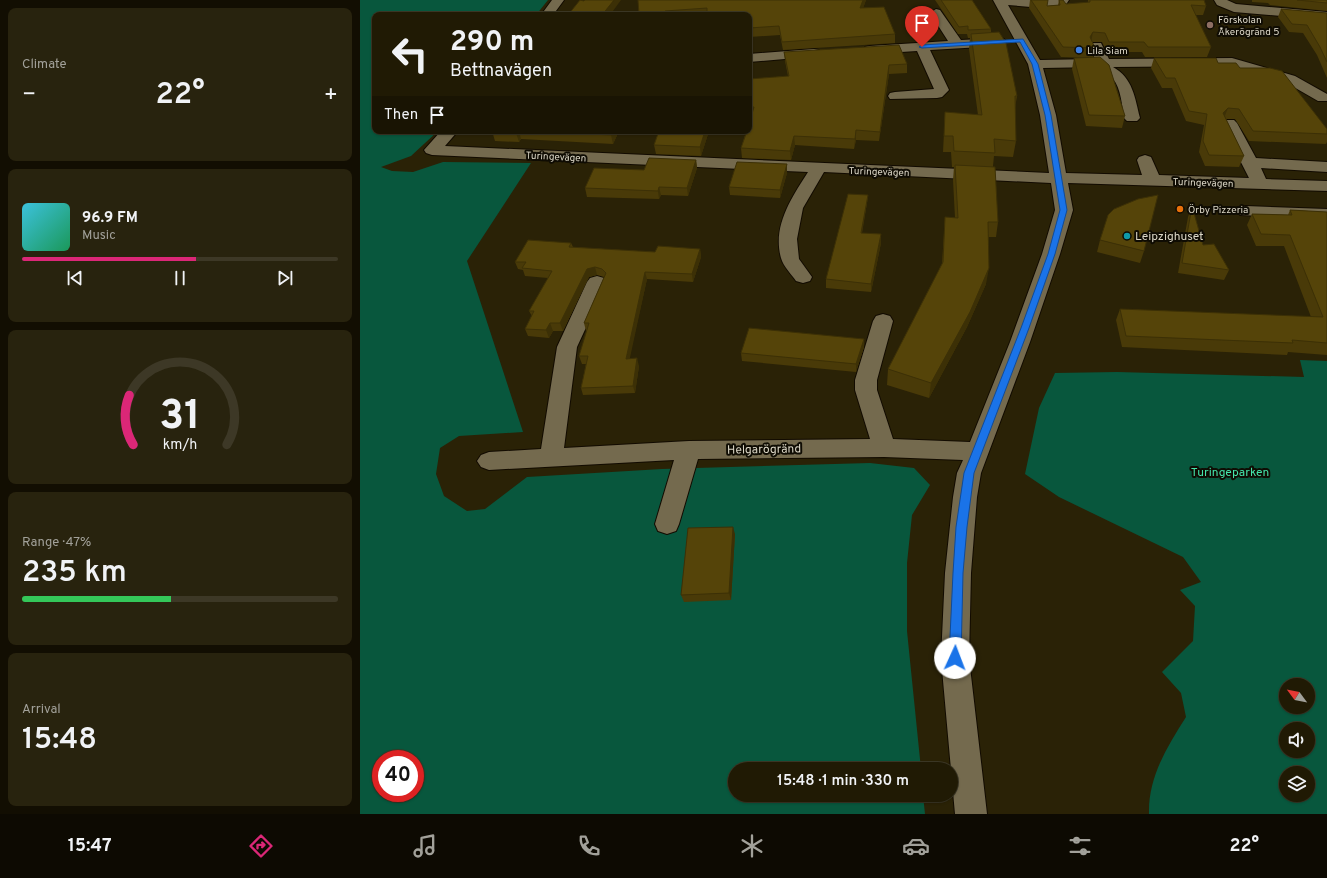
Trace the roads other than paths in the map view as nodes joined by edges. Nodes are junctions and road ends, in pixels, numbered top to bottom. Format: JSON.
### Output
{"nodes":[{"id":1,"x":558,"y":0,"type":"edge"},
{"id":2,"x":1000,"y":0,"type":"edge"},
{"id":3,"x":1063,"y":0,"type":"edge"},
{"id":4,"x":1220,"y":0,"type":"edge"},
{"id":5,"x":1300,"y":0,"type":"edge"},
{"id":6,"x":548,"y":12,"type":"edge"},
{"id":7,"x":936,"y":13,"type":"dead end"},
{"id":8,"x":1306,"y":14,"type":"junction"},
{"id":9,"x":1327,"y":16,"type":"edge"},
{"id":10,"x":1022,"y":40,"type":"junction"},
{"id":11,"x":957,"y":45,"type":"junction"},
{"id":12,"x":1096,"y":46,"type":"edge"},
{"id":13,"x":922,"y":47,"type":"junction"},
{"id":14,"x":861,"y":50,"type":"edge"},
{"id":15,"x":830,"y":52,"type":"edge"},
{"id":16,"x":752,"y":58,"type":"edge"},
{"id":17,"x":1102,"y":63,"type":"junction"},
{"id":18,"x":1035,"y":64,"type":"junction"},
{"id":19,"x":895,"y":96,"type":"dead end"},
{"id":20,"x":1323,"y":98,"type":"dead end"},
{"id":21,"x":1132,"y":118,"type":"dead end"},
{"id":22,"x":1229,"y":123,"type":"edge"},
{"id":23,"x":447,"y":134,"type":"edge"},
{"id":24,"x":1327,"y":152,"type":"edge"},
{"id":25,"x":1246,"y":157,"type":"junction"},
{"id":26,"x":1145,"y":160,"type":"dead end"},
{"id":27,"x":1327,"y":167,"type":"edge"},
{"id":28,"x":818,"y":168,"type":"junction"},
{"id":29,"x":1060,"y":178,"type":"junction"},
{"id":30,"x":1152,"y":180,"type":"junction"},
{"id":31,"x":1260,"y":183,"type":"junction"},
{"id":32,"x":1327,"y":186,"type":"edge"},
{"id":33,"x":1246,"y":211,"type":"dead end"},
{"id":34,"x":1327,"y":214,"type":"edge"},
{"id":35,"x":803,"y":277,"type":"dead end"},
{"id":36,"x":597,"y":282,"type":"dead end"},
{"id":37,"x":883,"y":320,"type":"dead end"},
{"id":38,"x":884,"y":448,"type":"junction"},
{"id":39,"x":689,"y":450,"type":"junction"},
{"id":40,"x":976,"y":451,"type":"junction"},
{"id":41,"x":551,"y":458,"type":"junction"},
{"id":42,"x":488,"y":461,"type":"dead end"},
{"id":43,"x":667,"y":524,"type":"dead end"},
{"id":44,"x":971,"y":814,"type":"edge"}],
"edges":[{"from":1,"to":6,"type":"street"},
{"from":2,"to":3,"type":"street"},
{"from":2,"to":10,"type":"street"},
{"from":4,"to":8,"type":"street"},
{"from":5,"to":8,"type":"street"},
{"from":7,"to":11,"type":"street"},
{"from":8,"to":9,"type":"street"},
{"from":10,"to":11,"type":"street"},
{"from":10,"to":18,"type":"street"},
{"from":11,"to":13,"type":"street"},
{"from":12,"to":17,"type":"street"},
{"from":13,"to":14,"type":"street"},
{"from":13,"to":19,"type":"street"},
{"from":15,"to":16,"type":"street"},
{"from":17,"to":18,"type":"street"},
{"from":17,"to":20,"type":"street"},
{"from":17,"to":21,"type":"street"},
{"from":18,"to":29,"type":"street"},
{"from":22,"to":25,"type":"street"},
{"from":23,"to":28,"type":"street","name":"Turingevägen"},
{"from":24,"to":25,"type":"street"},
{"from":25,"to":27,"type":"street"},
{"from":25,"to":31,"type":"street"},
{"from":26,"to":30,"type":"street"},
{"from":28,"to":29,"type":"street","name":"Turingevägen"},
{"from":28,"to":35,"type":"street"},
{"from":29,"to":30,"type":"street","name":"Turingevägen"},
{"from":29,"to":40,"type":"street"},
{"from":30,"to":31,"type":"street","name":"Turingevägen"},
{"from":31,"to":32,"type":"street","name":"Turingevägen"},
{"from":33,"to":34,"type":"street"},
{"from":36,"to":41,"type":"street"},
{"from":37,"to":38,"type":"street"},
{"from":38,"to":39,"type":"street","name":"Helgarögränd"},
{"from":38,"to":40,"type":"street","name":"Helgarögränd"},
{"from":39,"to":41,"type":"street","name":"Helgarögränd"},
{"from":39,"to":43,"type":"street"},
{"from":40,"to":44,"type":"street"},
{"from":41,"to":42,"type":"street","name":"Helgarögränd"}]}
